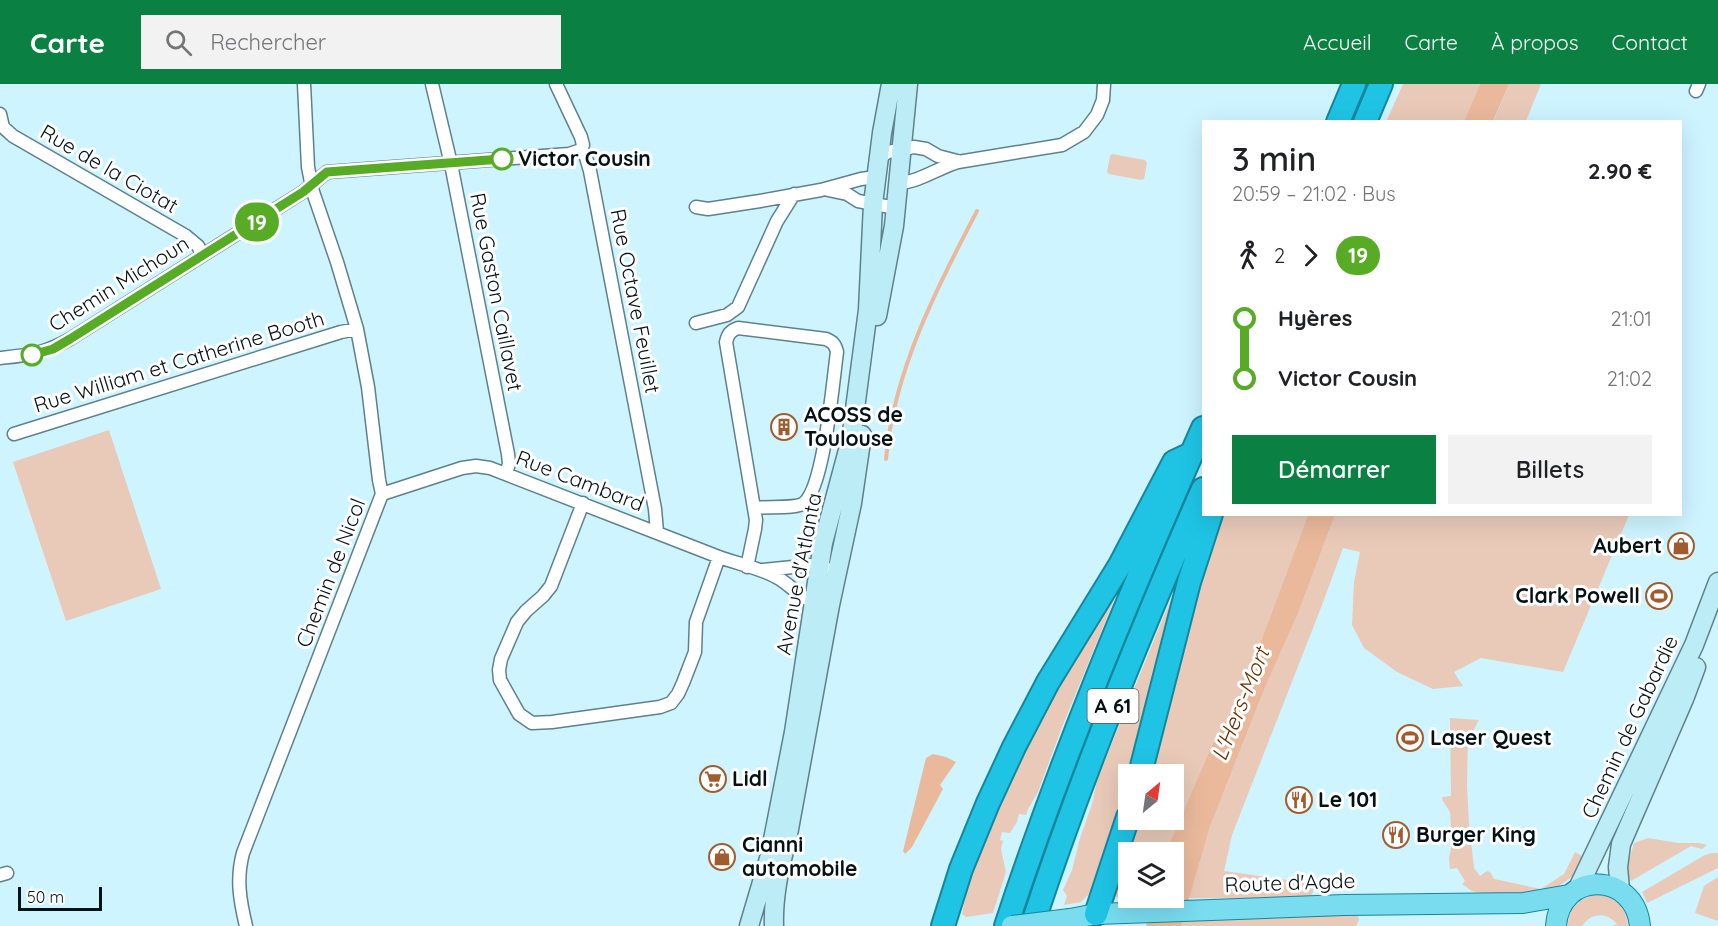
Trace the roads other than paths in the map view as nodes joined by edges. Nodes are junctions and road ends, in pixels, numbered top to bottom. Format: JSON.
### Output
{"nodes":[{"id":1,"x":304,"y":84,"type":"edge"},
{"id":2,"x":432,"y":84,"type":"edge"},
{"id":3,"x":556,"y":84,"type":"edge"},
{"id":4,"x":891,"y":84,"type":"edge"},
{"id":5,"x":908,"y":84,"type":"edge"},
{"id":6,"x":1104,"y":84,"type":"edge"},
{"id":7,"x":1354,"y":84,"type":"edge"},
{"id":8,"x":1381,"y":84,"type":"edge"},
{"id":9,"x":0,"y":114,"type":"edge"},
{"id":10,"x":1339,"y":120,"type":"edge"},
{"id":11,"x":1366,"y":120,"type":"edge"},
{"id":12,"x":903,"y":148,"type":"junction"},
{"id":13,"x":581,"y":150,"type":"junction"},
{"id":14,"x":879,"y":158,"type":"junction"},
{"id":15,"x":958,"y":162,"type":"junction"},
{"id":16,"x":452,"y":164,"type":"junction"},
{"id":17,"x":876,"y":177,"type":"junction"},
{"id":18,"x":312,"y":183,"type":"junction"},
{"id":19,"x":898,"y":183,"type":"junction"},
{"id":20,"x":820,"y":190,"type":"junction"},
{"id":21,"x":794,"y":194,"type":"junction"},
{"id":22,"x":873,"y":204,"type":"junction"},
{"id":23,"x":696,"y":207,"type":"dead end"},
{"id":24,"x":896,"y":207,"type":"junction"},
{"id":25,"x":202,"y":254,"type":"junction"},
{"id":26,"x":696,"y":323,"type":"dead end"},
{"id":27,"x":357,"y":329,"type":"junction"},
{"id":28,"x":0,"y":358,"type":"edge"},
{"id":29,"x":1202,"y":430,"type":"edge"},
{"id":30,"x":14,"y":434,"type":"dead end"},
{"id":31,"x":1191,"y":454,"type":"junction"},
{"id":32,"x":506,"y":473,"type":"junction"},
{"id":33,"x":1202,"y":491,"type":"edge"},
{"id":34,"x":382,"y":494,"type":"junction"},
{"id":35,"x":583,"y":503,"type":"junction"},
{"id":36,"x":755,"y":508,"type":"junction"},
{"id":37,"x":1210,"y":516,"type":"edge"},
{"id":38,"x":657,"y":532,"type":"junction"},
{"id":39,"x":719,"y":557,"type":"junction"},
{"id":40,"x":819,"y":566,"type":"junction"},
{"id":41,"x":747,"y":567,"type":"junction"},
{"id":42,"x":761,"y":570,"type":"junction"},
{"id":43,"x":838,"y":571,"type":"junction"},
{"id":44,"x":1718,"y":582,"type":"edge"},
{"id":45,"x":822,"y":604,"type":"junction"},
{"id":46,"x":1718,"y":610,"type":"edge"},
{"id":47,"x":1143,"y":764,"type":"edge"},
{"id":48,"x":1124,"y":830,"type":"edge"},
{"id":49,"x":1620,"y":890,"type":"junction"},
{"id":50,"x":1574,"y":892,"type":"junction"},
{"id":51,"x":1094,"y":920,"type":"edge"},
{"id":52,"x":1642,"y":923,"type":"edge"},
{"id":53,"x":246,"y":926,"type":"edge"},
{"id":54,"x":749,"y":926,"type":"edge"},
{"id":55,"x":774,"y":926,"type":"edge"},
{"id":56,"x":943,"y":926,"type":"edge"},
{"id":57,"x":1006,"y":926,"type":"edge"},
{"id":58,"x":1012,"y":926,"type":"edge"},
{"id":59,"x":1032,"y":926,"type":"edge"},
{"id":60,"x":1556,"y":926,"type":"edge"}],
"edges":[{"from":1,"to":18,"type":"street","name":"Chemin de Nicol"},
{"from":2,"to":16,"type":"street","name":"Rue Gaston Caillavet"},
{"from":3,"to":13,"type":"street","name":"Rue Octave Feuillet"},
{"from":4,"to":14,"type":"main road","name":"Avenue d'Atlanta"},
{"from":5,"to":12,"type":"main road","name":"Avenue d'Atlanta"},
{"from":6,"to":15,"type":"street"},
{"from":7,"to":10,"type":"highway"},
{"from":8,"to":11,"type":"highway"},
{"from":9,"to":25,"type":"street","name":"Rue de la Ciotat"},
{"from":12,"to":14,"type":"street"},
{"from":12,"to":15,"type":"street"},
{"from":12,"to":19,"type":"main road","name":"Avenue d'Atlanta"},
{"from":13,"to":16,"type":"street","name":"Chemin Michoun"},
{"from":13,"to":38,"type":"street","name":"Rue Octave Feuillet"},
{"from":14,"to":17,"type":"main road","name":"Avenue d'Atlanta"},
{"from":15,"to":19,"type":"street"},
{"from":16,"to":18,"type":"street","name":"Chemin Michoun"},
{"from":16,"to":32,"type":"street","name":"Rue Gaston Caillavet"},
{"from":17,"to":19,"type":"main road"},
{"from":17,"to":20,"type":"street"},
{"from":17,"to":22,"type":"main road","name":"Avenue d'Atlanta"},
{"from":18,"to":25,"type":"street","name":"Chemin Michoun"},
{"from":18,"to":27,"type":"street","name":"Chemin de Nicol"},
{"from":19,"to":24,"type":"main road","name":"Avenue d'Atlanta"},
{"from":20,"to":21,"type":"street"},
{"from":20,"to":22,"type":"street"},
{"from":21,"to":23,"type":"street"},
{"from":21,"to":26,"type":"street"},
{"from":22,"to":24,"type":"street"},
{"from":22,"to":40,"type":"main road","name":"Avenue d'Atlanta"},
{"from":24,"to":43,"type":"main road","name":"Avenue d'Atlanta"},
{"from":25,"to":28,"type":"street","name":"Chemin Michoun"},
{"from":27,"to":30,"type":"street","name":"Rue William et Catherine Booth"},
{"from":27,"to":34,"type":"street","name":"Chemin de Nicol"},
{"from":29,"to":31,"type":"highway","number":"A 61"},
{"from":31,"to":56,"type":"highway"},
{"from":31,"to":57,"type":"highway","number":"A 61"},
{"from":32,"to":34,"type":"street","name":"Rue Cambard"},
{"from":32,"to":35,"type":"street","name":"Rue Cambard"},
{"from":33,"to":59,"type":"highway","number":"A 61"},
{"from":34,"to":53,"type":"street","name":"Chemin de Nicol"},
{"from":35,"to":38,"type":"street","name":"Rue Cambard"},
{"from":35,"to":39,"type":"street"},
{"from":36,"to":36,"type":"street"},
{"from":36,"to":41,"type":"street"},
{"from":37,"to":47,"type":"highway"},
{"from":38,"to":39,"type":"street","name":"Rue Cambard"},
{"from":39,"to":41,"type":"street","name":"Rue Cambard"},
{"from":40,"to":42,"type":"street","name":"Rue Cambard"},
{"from":40,"to":43,"type":"street","name":"Rue Cambard"},
{"from":40,"to":45,"type":"main road","name":"Avenue d'Atlanta"},
{"from":41,"to":42,"type":"street","name":"Rue Cambard"},
{"from":42,"to":45,"type":"street","name":"Rue Cambard"},
{"from":43,"to":45,"type":"main road","name":"Avenue d'Atlanta"},
{"from":44,"to":50,"type":"main road","name":"Chemin de Gabardie"},
{"from":45,"to":54,"type":"main road","name":"Avenue d'Atlanta"},
{"from":45,"to":55,"type":"main road","name":"Avenue d'Atlanta"},
{"from":46,"to":49,"type":"main road","name":"Chemin de Gabardie"},
{"from":48,"to":51,"type":"highway"},
{"from":49,"to":50,"type":"main road","name":"Route d'Agde"},
{"from":49,"to":52,"type":"main road"},
{"from":50,"to":51,"type":"main road","name":"Route d'Agde"},
{"from":50,"to":60,"type":"main road"},
{"from":51,"to":58,"type":"main road","name":"Route d'Agde","bridge":true}]}
